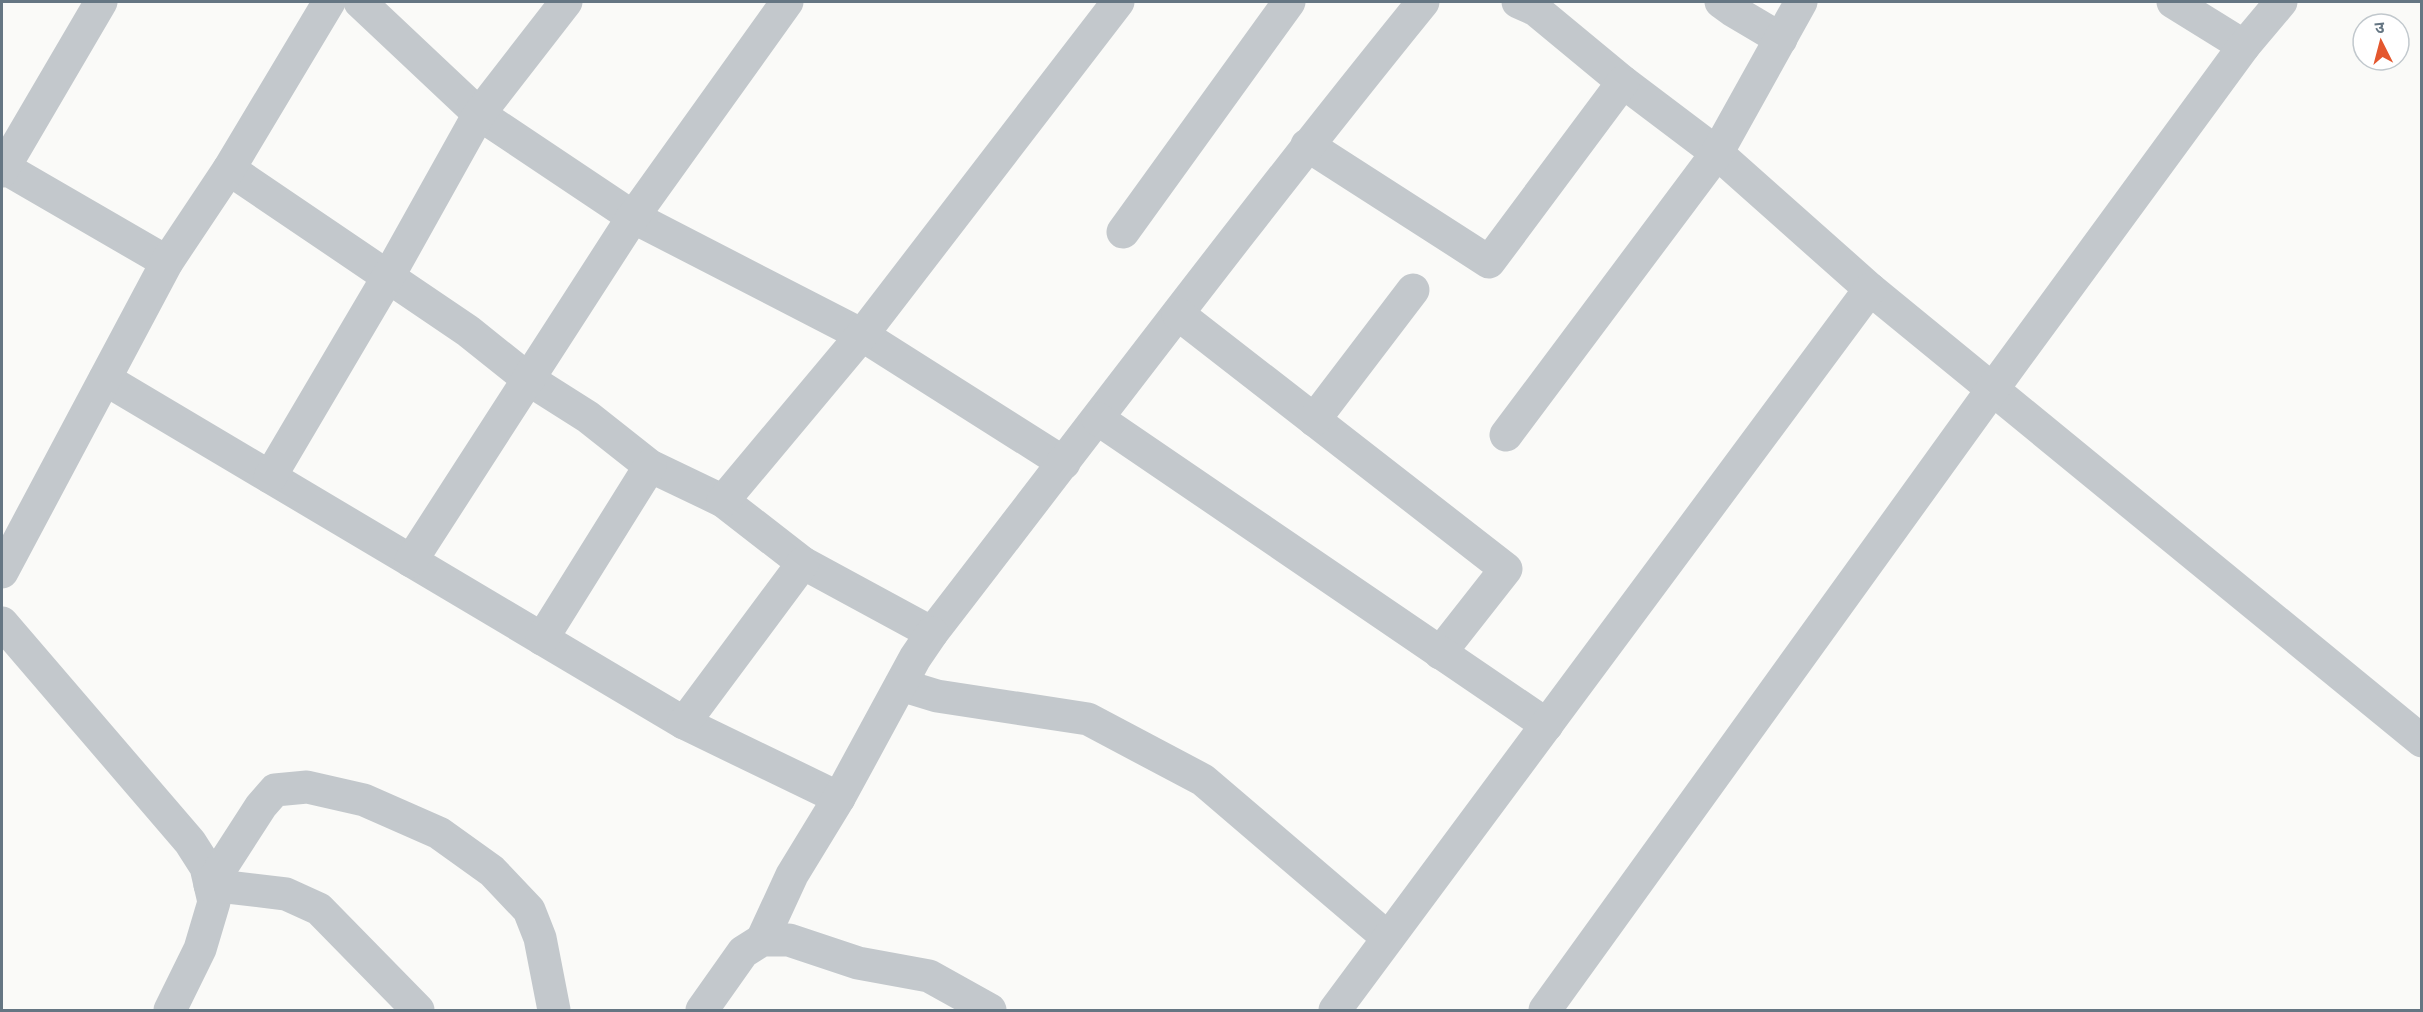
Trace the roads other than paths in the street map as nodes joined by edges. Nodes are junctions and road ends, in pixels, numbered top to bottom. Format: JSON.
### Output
{"nodes":[{"id":1,"x":101,"y":2,"type":"edge"},
{"id":2,"x":328,"y":2,"type":"edge"},
{"id":3,"x":360,"y":2,"type":"edge"},
{"id":4,"x":566,"y":2,"type":"edge"},
{"id":5,"x":787,"y":2,"type":"edge"},
{"id":6,"x":1118,"y":2,"type":"edge"},
{"id":7,"x":1289,"y":2,"type":"edge"},
{"id":8,"x":1423,"y":2,"type":"edge"},
{"id":9,"x":1721,"y":2,"type":"edge"},
{"id":10,"x":1801,"y":2,"type":"edge"},
{"id":11,"x":2173,"y":2,"type":"edge"},
{"id":12,"x":2281,"y":2,"type":"edge"},
{"id":13,"x":1532,"y":4,"type":"edge"},
{"id":14,"x":1781,"y":39,"type":"junction"},
{"id":15,"x":2244,"y":46,"type":"junction"},
{"id":16,"x":1623,"y":82,"type":"junction"},
{"id":17,"x":479,"y":114,"type":"junction"},
{"id":18,"x":1306,"y":145,"type":"junction"},
{"id":19,"x":1717,"y":153,"type":"junction"},
{"id":20,"x":2,"y":169,"type":"edge"},
{"id":21,"x":229,"y":169,"type":"junction"},
{"id":22,"x":633,"y":217,"type":"junction"},
{"id":23,"x":1123,"y":232,"type":"dead end"},
{"id":24,"x":167,"y":262,"type":"junction"},
{"id":25,"x":388,"y":278,"type":"junction"},
{"id":26,"x":1870,"y":289,"type":"junction"},
{"id":27,"x":1413,"y":290,"type":"dead end"},
{"id":28,"x":1178,"y":314,"type":"junction"},
{"id":29,"x":862,"y":336,"type":"junction"},
{"id":30,"x":105,"y":379,"type":"junction"},
{"id":31,"x":528,"y":379,"type":"junction"},
{"id":32,"x":1992,"y":390,"type":"junction"},
{"id":33,"x":1098,"y":419,"type":"junction"},
{"id":34,"x":1314,"y":420,"type":"junction"},
{"id":35,"x":1506,"y":435,"type":"dead end"},
{"id":36,"x":1064,"y":463,"type":"junction"},
{"id":37,"x":650,"y":466,"type":"junction"},
{"id":38,"x":270,"y":477,"type":"junction"},
{"id":39,"x":723,"y":501,"type":"junction"},
{"id":40,"x":411,"y":561,"type":"junction"},
{"id":41,"x":802,"y":563,"type":"junction"},
{"id":42,"x":2,"y":572,"type":"edge"},
{"id":43,"x":2,"y":623,"type":"edge"},
{"id":44,"x":932,"y":633,"type":"junction"},
{"id":45,"x":542,"y":639,"type":"junction"},
{"id":46,"x":1440,"y":652,"type":"junction"},
{"id":47,"x":901,"y":685,"type":"junction"},
{"id":48,"x":684,"y":723,"type":"junction"},
{"id":49,"x":1547,"y":725,"type":"junction"},
{"id":50,"x":2421,"y":741,"type":"edge"},
{"id":51,"x":839,"y":798,"type":"junction"},
{"id":52,"x":210,"y":885,"type":"junction"},
{"id":53,"x":1388,"y":938,"type":"junction"},
{"id":54,"x":762,"y":940,"type":"junction"},
{"id":55,"x":170,"y":1011,"type":"edge"},
{"id":56,"x":418,"y":1011,"type":"edge"},
{"id":57,"x":554,"y":1011,"type":"edge"},
{"id":58,"x":702,"y":1011,"type":"edge"},
{"id":59,"x":990,"y":1011,"type":"edge"},
{"id":60,"x":1335,"y":1011,"type":"edge"},
{"id":61,"x":1545,"y":1011,"type":"edge"}],
"edges":[{"from":1,"to":20,"type":"street"},
{"from":2,"to":21,"type":"street"},
{"from":3,"to":17,"type":"street"},
{"from":4,"to":17,"type":"street"},
{"from":5,"to":22,"type":"street"},
{"from":6,"to":29,"type":"street"},
{"from":7,"to":23,"type":"street"},
{"from":8,"to":18,"type":"street"},
{"from":9,"to":14,"type":"street"},
{"from":10,"to":14,"type":"street"},
{"from":11,"to":15,"type":"street"},
{"from":12,"to":15,"type":"street"},
{"from":13,"to":16,"type":"street"},
{"from":14,"to":19,"type":"street"},
{"from":15,"to":32,"type":"street"},
{"from":16,"to":18,"type":"street"},
{"from":16,"to":19,"type":"street"},
{"from":17,"to":22,"type":"street"},
{"from":17,"to":25,"type":"street"},
{"from":18,"to":28,"type":"street"},
{"from":19,"to":26,"type":"street"},
{"from":19,"to":35,"type":"street"},
{"from":20,"to":24,"type":"street"},
{"from":21,"to":24,"type":"street"},
{"from":21,"to":25,"type":"street"},
{"from":22,"to":29,"type":"street"},
{"from":22,"to":31,"type":"street"},
{"from":24,"to":30,"type":"street"},
{"from":25,"to":31,"type":"street"},
{"from":25,"to":38,"type":"street"},
{"from":26,"to":32,"type":"street"},
{"from":26,"to":49,"type":"street"},
{"from":27,"to":34,"type":"street"},
{"from":28,"to":33,"type":"street"},
{"from":28,"to":34,"type":"street"},
{"from":29,"to":36,"type":"street"},
{"from":29,"to":39,"type":"street"},
{"from":30,"to":38,"type":"street"},
{"from":30,"to":42,"type":"street"},
{"from":31,"to":37,"type":"street"},
{"from":31,"to":40,"type":"street"},
{"from":32,"to":50,"type":"street"},
{"from":32,"to":61,"type":"street"},
{"from":33,"to":36,"type":"street"},
{"from":33,"to":46,"type":"street"},
{"from":34,"to":46,"type":"street"},
{"from":36,"to":44,"type":"street"},
{"from":37,"to":39,"type":"street"},
{"from":37,"to":45,"type":"street"},
{"from":38,"to":40,"type":"street"},
{"from":39,"to":41,"type":"street"},
{"from":40,"to":45,"type":"street"},
{"from":41,"to":44,"type":"street"},
{"from":41,"to":48,"type":"street"},
{"from":43,"to":52,"type":"street"},
{"from":44,"to":47,"type":"street"},
{"from":45,"to":48,"type":"street"},
{"from":46,"to":49,"type":"street"},
{"from":47,"to":51,"type":"street"},
{"from":47,"to":53,"type":"street"},
{"from":48,"to":51,"type":"street"},
{"from":49,"to":53,"type":"street"},
{"from":51,"to":54,"type":"street"},
{"from":52,"to":55,"type":"street"},
{"from":52,"to":56,"type":"street"},
{"from":52,"to":57,"type":"street"},
{"from":53,"to":60,"type":"street"},
{"from":54,"to":58,"type":"street"},
{"from":54,"to":59,"type":"street"}]}
